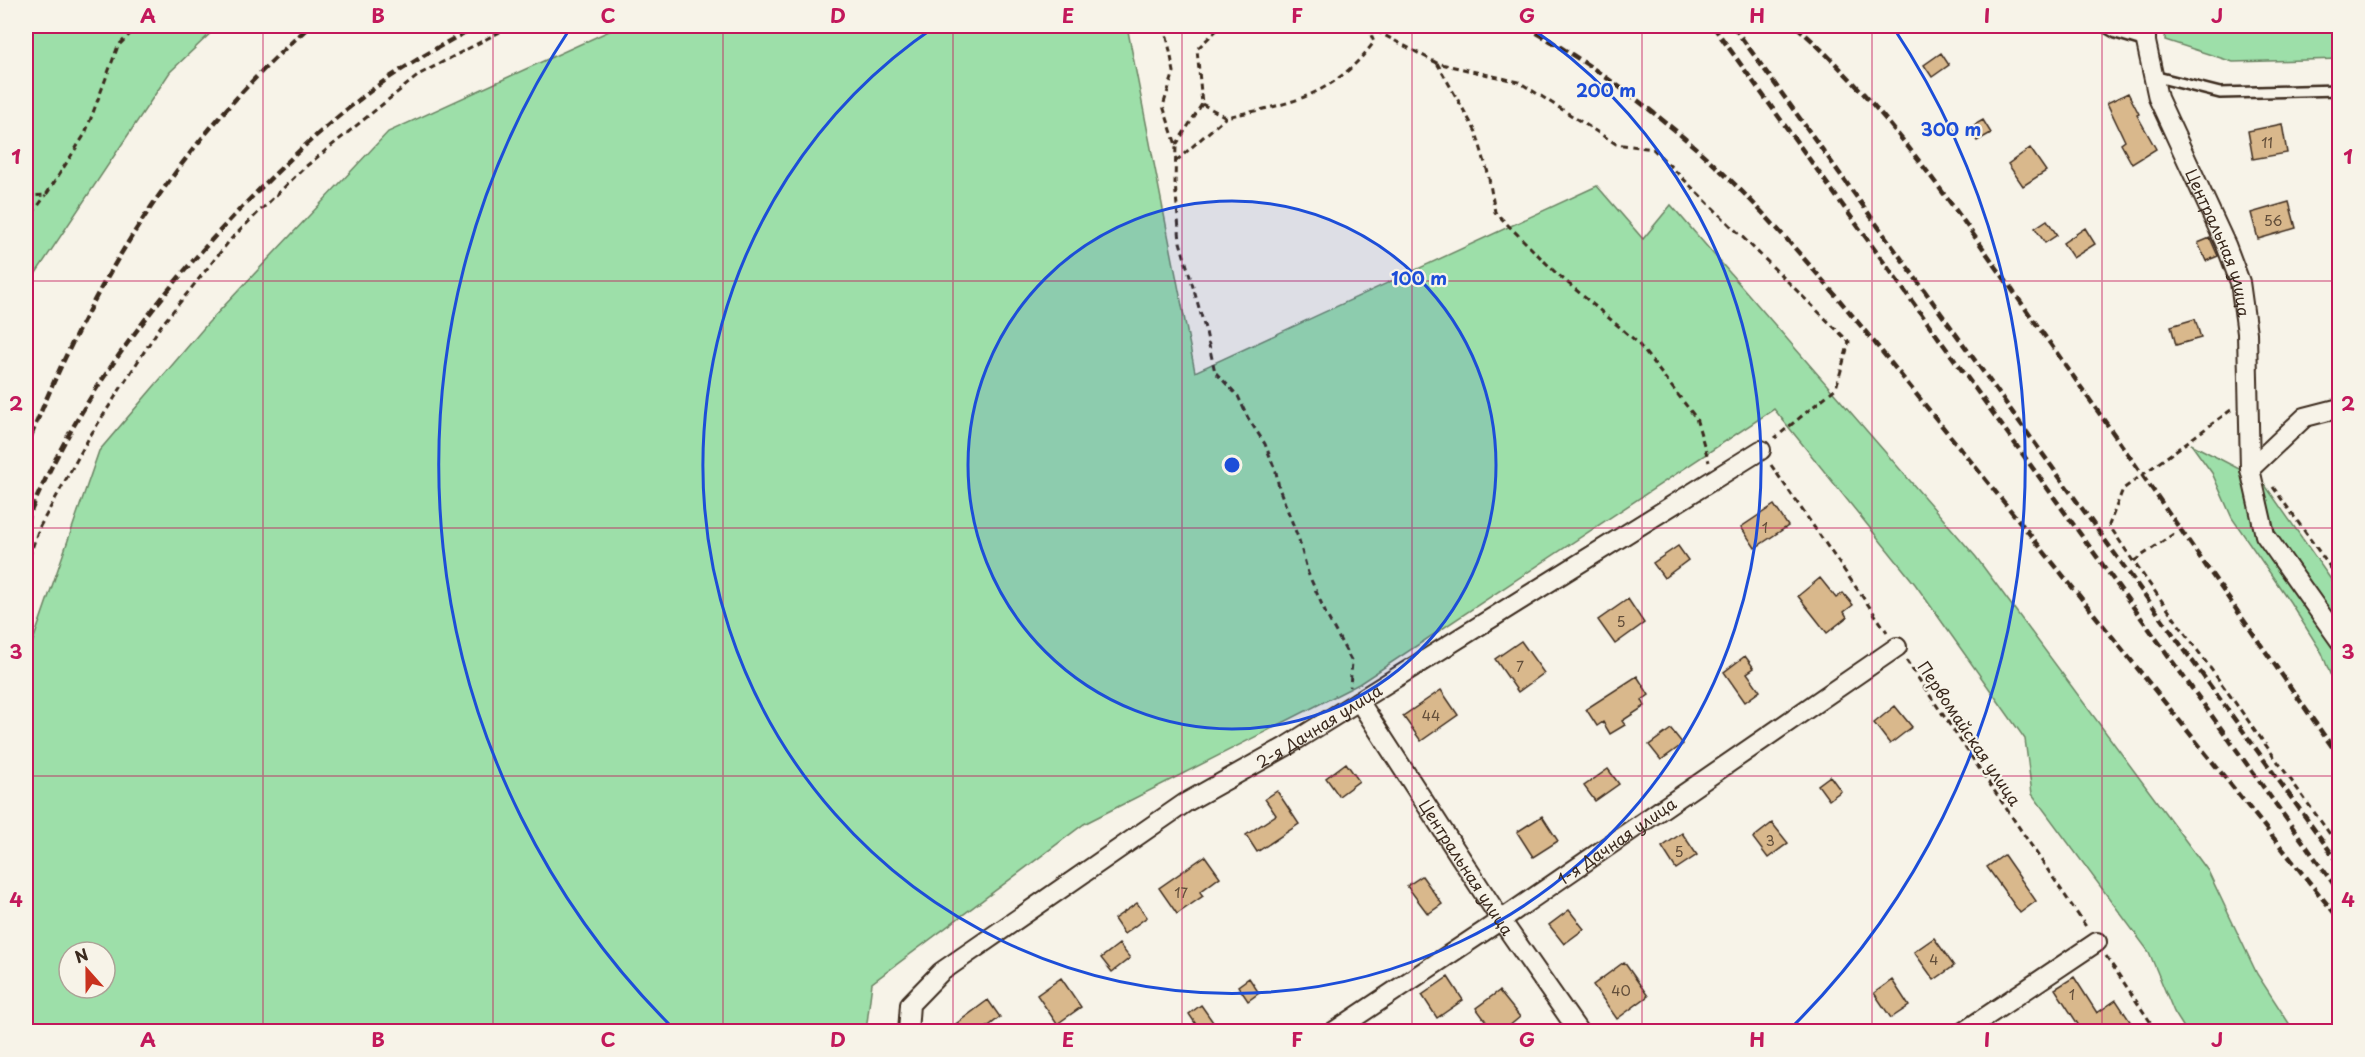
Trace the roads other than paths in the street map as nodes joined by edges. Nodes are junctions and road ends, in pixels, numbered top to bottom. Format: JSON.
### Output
{"nodes":[{"id":1,"x":2104,"y":26,"type":"edge"},
{"id":2,"x":2146,"y":34,"type":"edge"},
{"id":3,"x":2152,"y":76,"type":"junction"},
{"id":4,"x":2340,"y":90,"type":"edge"},
{"id":5,"x":2340,"y":408,"type":"edge"},
{"id":6,"x":1761,"y":450,"type":"road end"},
{"id":7,"x":2250,"y":469,"type":"junction"},
{"id":8,"x":2340,"y":642,"type":"edge"},
{"id":9,"x":1897,"y":647,"type":"road end"},
{"id":10,"x":1359,"y":701,"type":"junction"},
{"id":11,"x":1501,"y":920,"type":"junction"},
{"id":12,"x":2097,"y":942,"type":"road end"},
{"id":13,"x":907,"y":1031,"type":"edge"},
{"id":14,"x":1333,"y":1032,"type":"edge"},
{"id":15,"x":1579,"y":1032,"type":"edge"},
{"id":16,"x":1963,"y":1032,"type":"edge"}],
"edges":[{"from":1,"to":2,"type":"lane"},
{"from":2,"to":3,"type":"street","name":"Центральная улица"},
{"from":3,"to":4,"type":"lane"},
{"from":3,"to":7,"type":"street","name":"Центральная улица"},
{"from":5,"to":7,"type":"street"},
{"from":6,"to":10,"type":"street","name":"2-я Дачная улица"},
{"from":7,"to":8,"type":"street","name":"Центральная улица"},
{"from":9,"to":11,"type":"street","name":"1-я Дачная улица"},
{"from":10,"to":11,"type":"street","name":"Центральная улица"},
{"from":10,"to":13,"type":"street","name":"2-я Дачная улица"},
{"from":11,"to":14,"type":"street","name":"1-я Дачная улица"},
{"from":11,"to":15,"type":"street","name":"Центральная улица"},
{"from":12,"to":16,"type":"street"}]}
